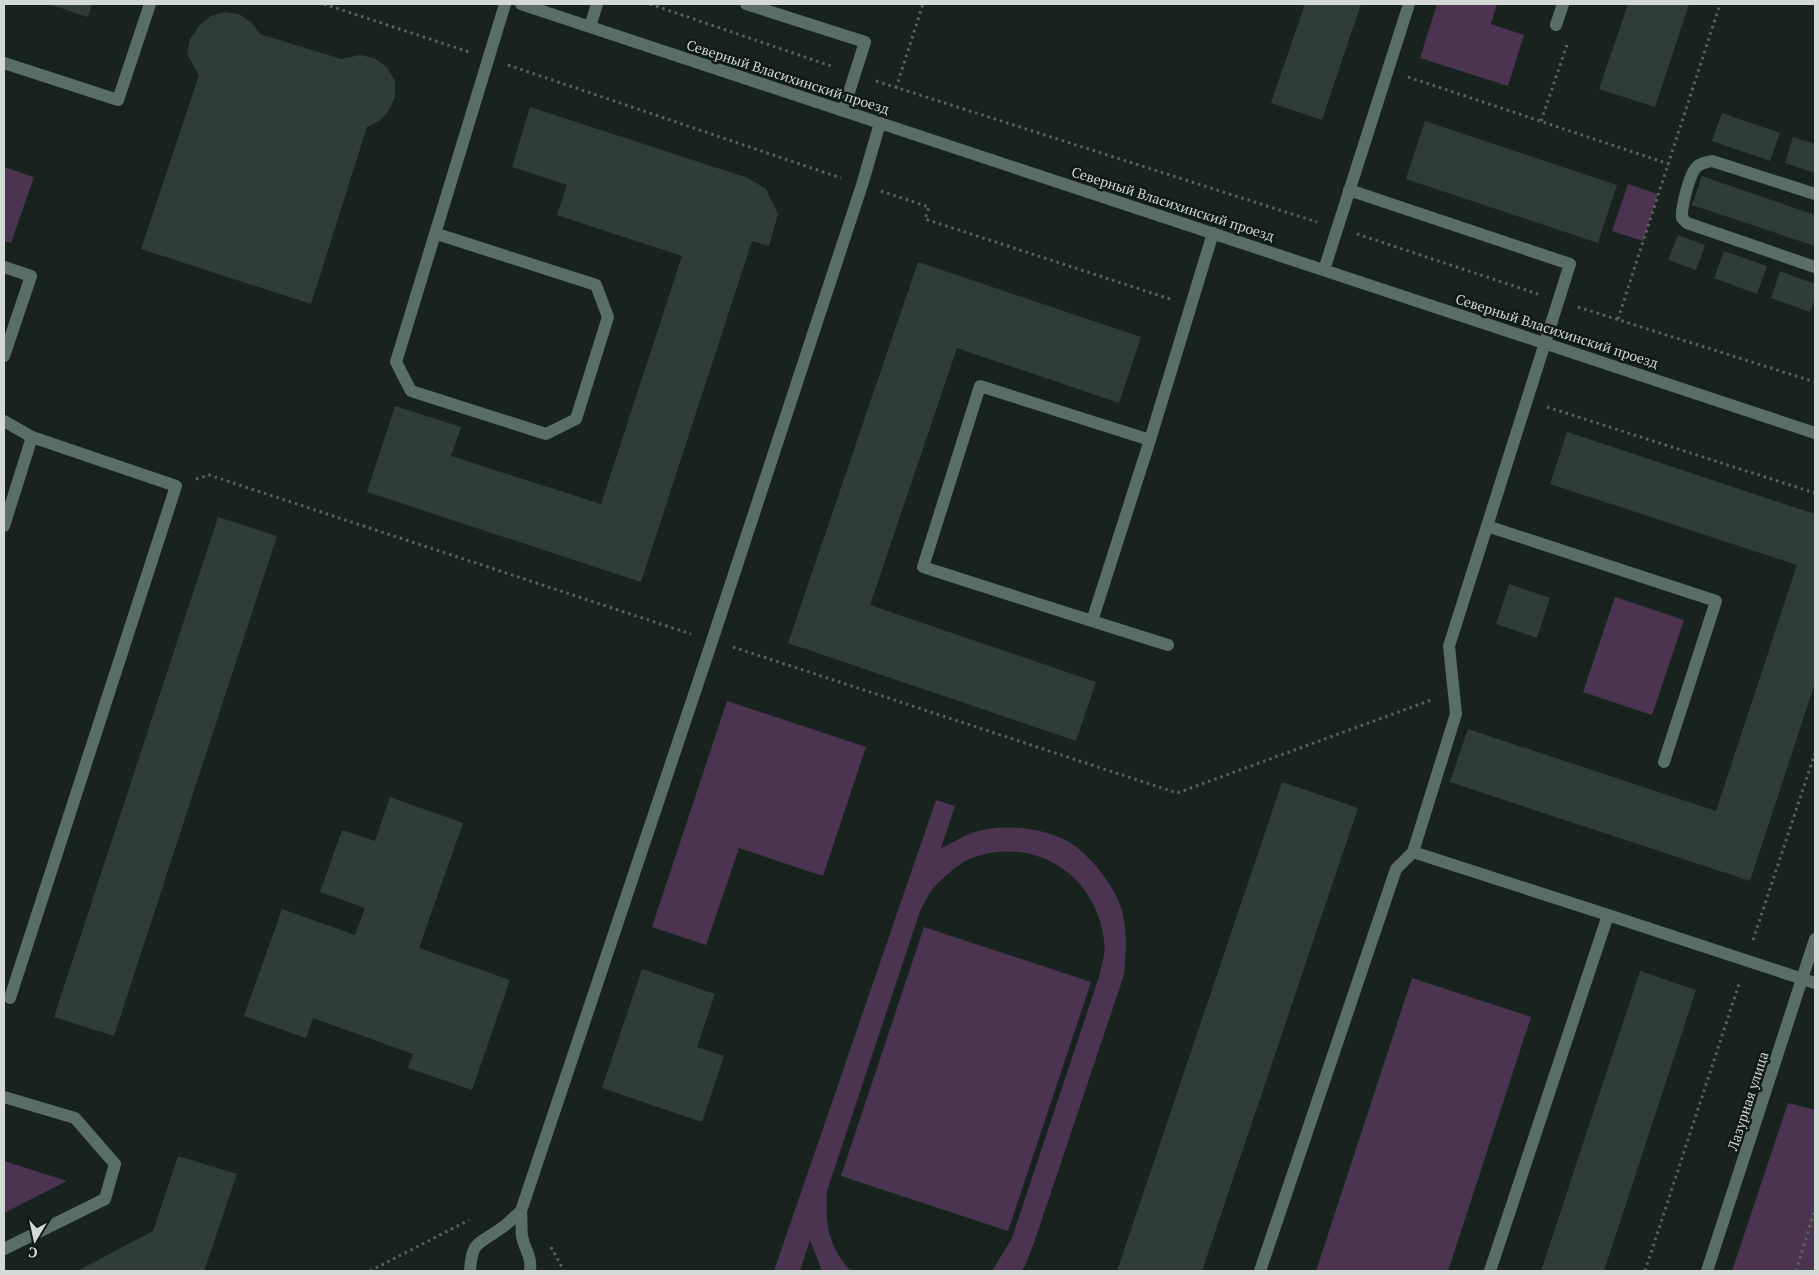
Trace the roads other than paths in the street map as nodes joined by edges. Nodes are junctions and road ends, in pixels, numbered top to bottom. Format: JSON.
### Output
{"nodes":[{"id":1,"x":150,"y":4,"type":"edge"},
{"id":2,"x":505,"y":4,"type":"edge"},
{"id":3,"x":521,"y":4,"type":"edge"},
{"id":4,"x":597,"y":4,"type":"edge"},
{"id":5,"x":746,"y":4,"type":"edge"},
{"id":6,"x":1409,"y":4,"type":"edge"},
{"id":7,"x":1563,"y":4,"type":"edge"},
{"id":8,"x":1556,"y":25,"type":"dead end"},
{"id":9,"x":590,"y":27,"type":"junction"},
{"id":10,"x":4,"y":62,"type":"edge"},
{"id":11,"x":843,"y":111,"type":"junction"},
{"id":12,"x":880,"y":123,"type":"junction"},
{"id":13,"x":1349,"y":190,"type":"junction"},
{"id":14,"x":1815,"y":194,"type":"edge"},
{"id":15,"x":1213,"y":233,"type":"junction"},
{"id":16,"x":437,"y":234,"type":"junction"},
{"id":17,"x":4,"y":267,"type":"edge"},
{"id":18,"x":1815,"y":267,"type":"edge"},
{"id":19,"x":1324,"y":270,"type":"junction"},
{"id":20,"x":1544,"y":343,"type":"junction"},
{"id":21,"x":4,"y":356,"type":"edge"},
{"id":22,"x":4,"y":421,"type":"edge"},
{"id":23,"x":1815,"y":432,"type":"edge"},
{"id":24,"x":32,"y":437,"type":"junction"},
{"id":25,"x":1150,"y":440,"type":"junction"},
{"id":26,"x":4,"y":526,"type":"edge"},
{"id":27,"x":1487,"y":526,"type":"junction"},
{"id":28,"x":1092,"y":621,"type":"junction"},
{"id":29,"x":1168,"y":645,"type":"dead end"},
{"id":30,"x":1664,"y":762,"type":"dead end"},
{"id":31,"x":1413,"y":852,"type":"junction"},
{"id":32,"x":1608,"y":915,"type":"junction"},
{"id":33,"x":1815,"y":939,"type":"edge"},
{"id":34,"x":1809,"y":981,"type":"edge"},
{"id":35,"x":10,"y":998,"type":"dead end"},
{"id":36,"x":4,"y":1097,"type":"edge"},
{"id":37,"x":521,"y":1211,"type":"junction"},
{"id":38,"x":4,"y":1249,"type":"edge"},
{"id":39,"x":470,"y":1271,"type":"edge"},
{"id":40,"x":530,"y":1271,"type":"edge"},
{"id":41,"x":1260,"y":1271,"type":"edge"},
{"id":42,"x":1490,"y":1271,"type":"edge"},
{"id":43,"x":1707,"y":1271,"type":"edge"}],
"edges":[{"from":1,"to":10,"type":"street"},
{"from":2,"to":16,"type":"street"},
{"from":3,"to":9,"type":"street","name":"Северный Власихинский проезд"},
{"from":4,"to":9,"type":"street"},
{"from":5,"to":11,"type":"street"},
{"from":6,"to":13,"type":"street"},
{"from":7,"to":8,"type":"street"},
{"from":9,"to":11,"type":"street","name":"Северный Власихинский проезд"},
{"from":11,"to":12,"type":"street","name":"Северный Власихинский проезд"},
{"from":12,"to":15,"type":"street","name":"Северный Власихинский проезд"},
{"from":12,"to":37,"type":"street"},
{"from":13,"to":19,"type":"street"},
{"from":13,"to":20,"type":"street"},
{"from":14,"to":18,"type":"street"},
{"from":15,"to":19,"type":"street","name":"Северный Власихинский проезд"},
{"from":15,"to":25,"type":"street"},
{"from":16,"to":16,"type":"street"},
{"from":17,"to":21,"type":"street"},
{"from":19,"to":20,"type":"street","name":"Северный Власихинский проезд"},
{"from":20,"to":23,"type":"street","name":"Северный Власихинский проезд"},
{"from":20,"to":27,"type":"street"},
{"from":22,"to":24,"type":"street"},
{"from":24,"to":26,"type":"street"},
{"from":24,"to":35,"type":"street"},
{"from":25,"to":28,"type":"street"},
{"from":25,"to":28,"type":"street"},
{"from":27,"to":30,"type":"street"},
{"from":27,"to":31,"type":"street"},
{"from":28,"to":29,"type":"street"},
{"from":31,"to":32,"type":"street"},
{"from":31,"to":41,"type":"street"},
{"from":32,"to":34,"type":"street"},
{"from":32,"to":42,"type":"street"},
{"from":33,"to":34,"type":"street","name":"Лазурная улица"},
{"from":34,"to":43,"type":"street","name":"Лазурная улица"},
{"from":36,"to":38,"type":"street"},
{"from":37,"to":39,"type":"street"},
{"from":37,"to":40,"type":"street"}]}
